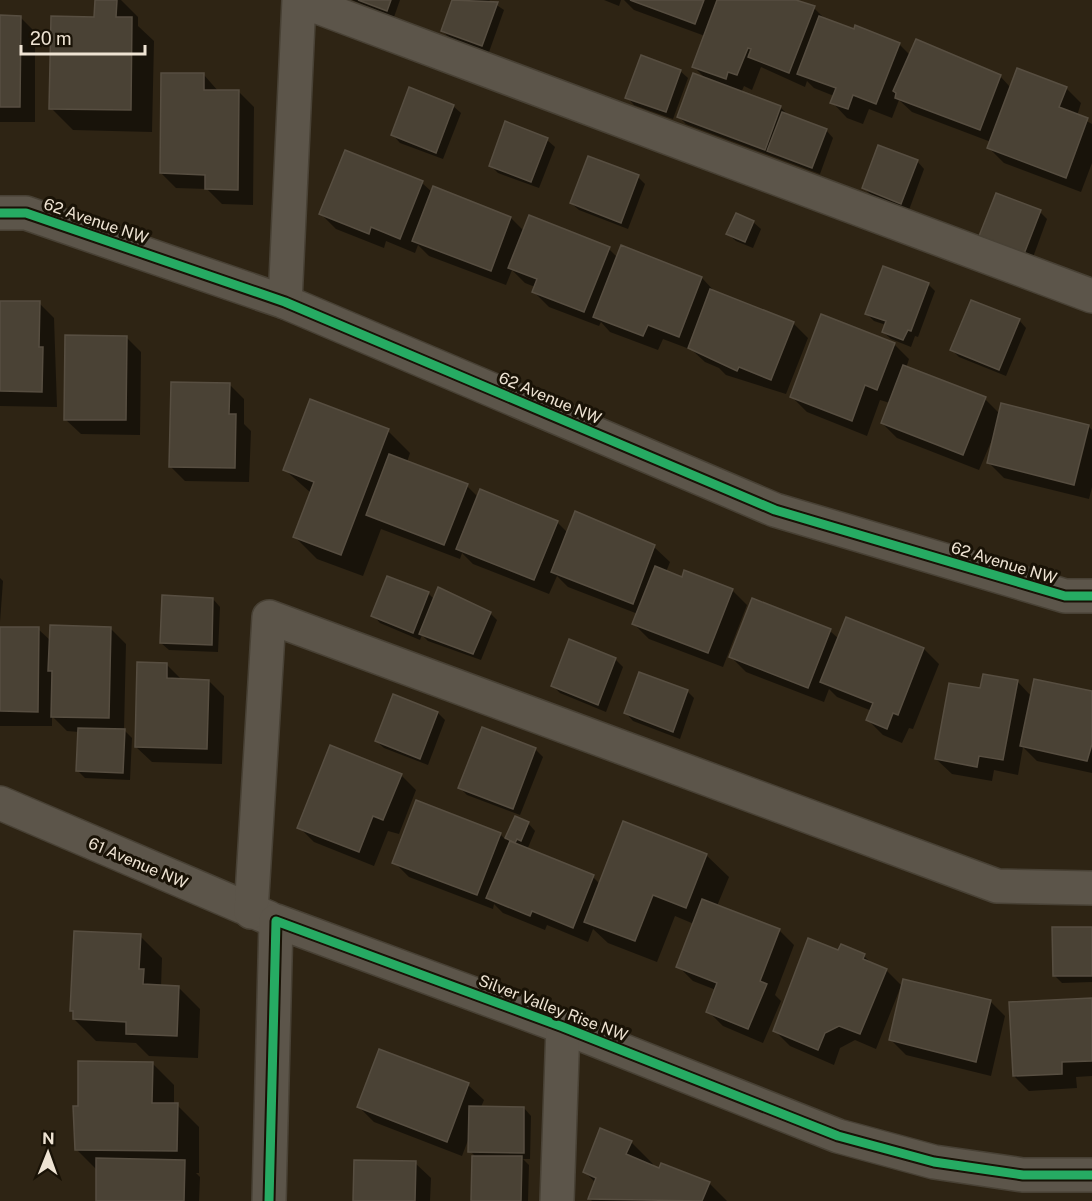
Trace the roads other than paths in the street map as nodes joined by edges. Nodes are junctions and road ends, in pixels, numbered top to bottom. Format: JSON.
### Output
{"nodes":[{"id":1,"x":0,"y":213,"type":"edge"},
{"id":2,"x":1092,"y":296,"type":"edge"},
{"id":3,"x":285,"y":302,"type":"junction"},
{"id":4,"x":1092,"y":596,"type":"edge"},
{"id":5,"x":0,"y":803,"type":"edge"},
{"id":6,"x":1092,"y":888,"type":"edge"},
{"id":7,"x":263,"y":916,"type":"junction"},
{"id":8,"x":563,"y":1026,"type":"junction"},
{"id":9,"x":1092,"y":1175,"type":"edge"},
{"id":10,"x":269,"y":1201,"type":"edge"},
{"id":11,"x":557,"y":1201,"type":"edge"}],
"edges":[{"from":1,"to":3,"type":"street","name":"62 Avenue NW"},
{"from":2,"to":3,"type":"street"},
{"from":3,"to":4,"type":"street","name":"62 Avenue NW"},
{"from":5,"to":7,"type":"street","name":"61 Avenue NW"},
{"from":6,"to":7,"type":"street"},
{"from":7,"to":8,"type":"street","name":"Silver Valley Rise NW"},
{"from":7,"to":10,"type":"street"},
{"from":8,"to":9,"type":"street","name":"Silver Valley Rise NW"},
{"from":8,"to":11,"type":"street"}]}
